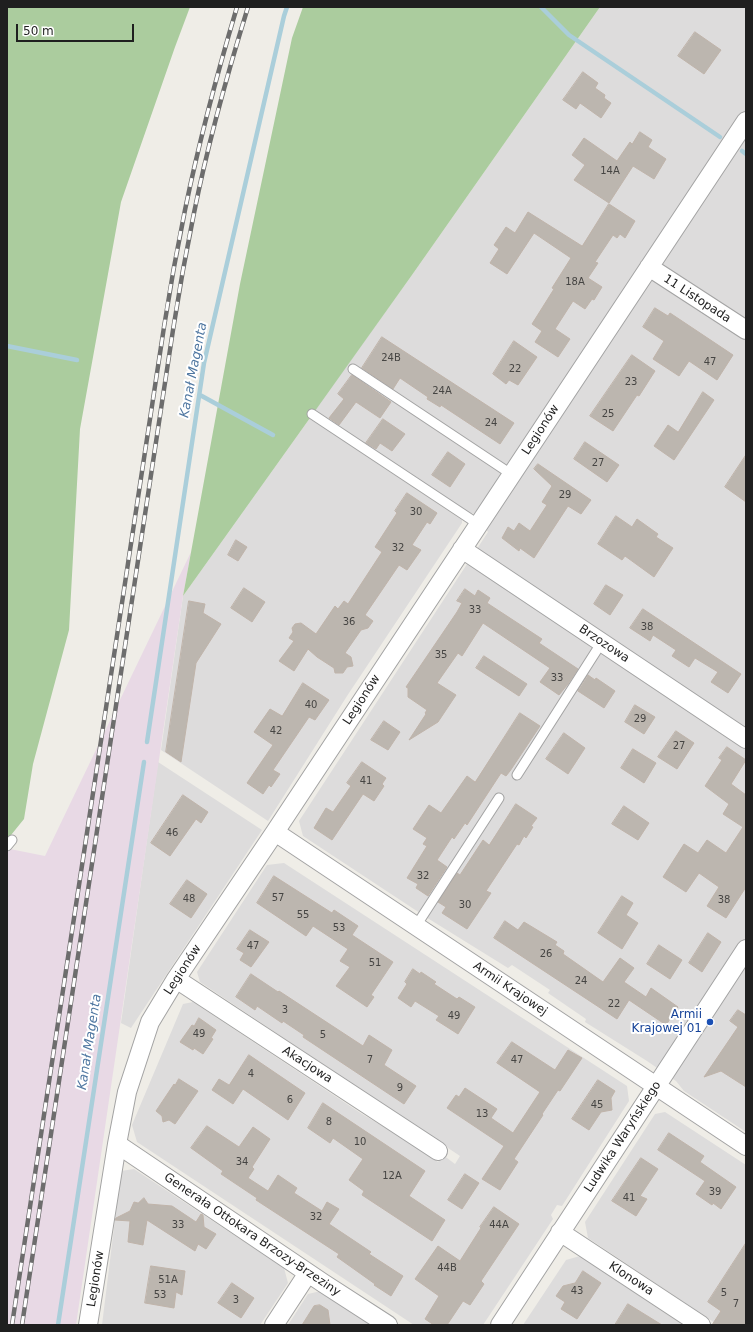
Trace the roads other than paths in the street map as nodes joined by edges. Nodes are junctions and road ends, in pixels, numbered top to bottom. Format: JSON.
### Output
{"nodes":[{"id":1,"x":746,"y":121,"type":"edge"},
{"id":2,"x":648,"y":267,"type":"junction"},
{"id":3,"x":746,"y":330,"type":"edge"},
{"id":4,"x":353,"y":369,"type":"dead end"},
{"id":5,"x":312,"y":414,"type":"dead end"},
{"id":6,"x":511,"y":474,"type":"junction"},
{"id":7,"x":478,"y":524,"type":"junction"},
{"id":8,"x":462,"y":549,"type":"junction"},
{"id":9,"x":602,"y":642,"type":"junction"},
{"id":10,"x":746,"y":738,"type":"edge"},
{"id":11,"x":517,"y":775,"type":"dead end"},
{"id":12,"x":499,"y":798,"type":"dead end"},
{"id":13,"x":275,"y":832,"type":"junction"},
{"id":14,"x":416,"y":926,"type":"junction"},
{"id":15,"x":746,"y":949,"type":"edge"},
{"id":16,"x":176,"y":979,"type":"junction"},
{"id":17,"x":656,"y":1086,"type":"junction"},
{"id":18,"x":117,"y":1144,"type":"junction"},
{"id":19,"x":746,"y":1146,"type":"edge"},
{"id":20,"x":438,"y":1152,"type":"dead end"},
{"id":21,"x":560,"y":1232,"type":"junction"},
{"id":22,"x":308,"y":1273,"type":"junction"},
{"id":23,"x":88,"y":1325,"type":"edge"},
{"id":24,"x":274,"y":1325,"type":"edge"},
{"id":25,"x":388,"y":1325,"type":"edge"},
{"id":26,"x":500,"y":1325,"type":"edge"},
{"id":27,"x":701,"y":1325,"type":"edge"}],
"edges":[{"from":1,"to":2,"type":"street","name":"Legionów"},
{"from":2,"to":3,"type":"street","name":"11 Listopada"},
{"from":2,"to":6,"type":"street","name":"Legionów"},
{"from":4,"to":6,"type":"lane"},
{"from":5,"to":7,"type":"lane"},
{"from":6,"to":7,"type":"street","name":"Legionów"},
{"from":7,"to":8,"type":"street","name":"Legionów"},
{"from":8,"to":9,"type":"street","name":"Brzozowa"},
{"from":8,"to":13,"type":"street","name":"Legionów"},
{"from":9,"to":10,"type":"street","name":"Brzozowa"},
{"from":9,"to":11,"type":"lane"},
{"from":12,"to":14,"type":"lane"},
{"from":13,"to":14,"type":"street","name":"Armii Krajowej"},
{"from":13,"to":16,"type":"street","name":"Legionów"},
{"from":14,"to":17,"type":"street","name":"Armii Krajowej"},
{"from":15,"to":17,"type":"street","name":"Ludwika Waryńskiego"},
{"from":16,"to":18,"type":"street","name":"Legionów"},
{"from":16,"to":20,"type":"street","name":"Akacjowa"},
{"from":17,"to":19,"type":"street","name":"Armii Krajowej"},
{"from":17,"to":21,"type":"street","name":"Ludwika Waryńskiego"},
{"from":18,"to":22,"type":"street","name":"Generała Ottokara Brzozy-Brzeziny"},
{"from":18,"to":23,"type":"street","name":"Legionów"},
{"from":21,"to":26,"type":"street","name":"Ludwika Waryńskiego"},
{"from":21,"to":27,"type":"street","name":"Klonowa"},
{"from":22,"to":24,"type":"street"},
{"from":22,"to":25,"type":"street","name":"Generała Ottokara Brzozy-Brzeziny"}]}
